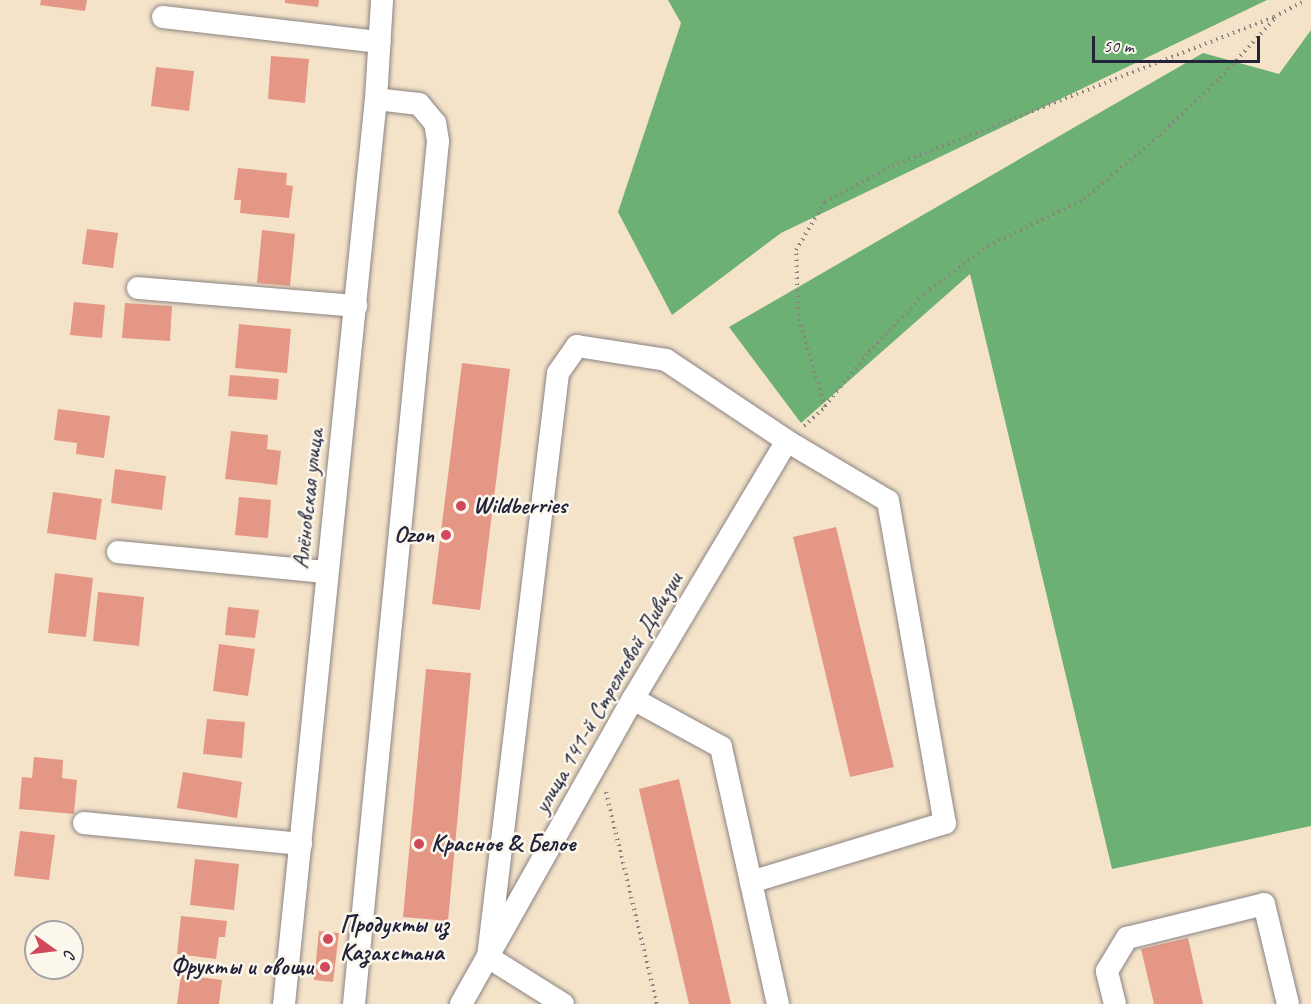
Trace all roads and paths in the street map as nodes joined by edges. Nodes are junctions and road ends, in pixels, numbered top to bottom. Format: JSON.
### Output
{"nodes":[{"id":1,"x":382,"y":0,"type":"edge"},
{"id":2,"x":1306,"y":0,"type":"edge"},
{"id":3,"x":1279,"y":14,"type":"junction"},
{"id":4,"x":163,"y":17,"type":"dead end"},
{"id":5,"x":380,"y":42,"type":"junction"},
{"id":6,"x":376,"y":99,"type":"junction"},
{"id":7,"x":138,"y":288,"type":"dead end"},
{"id":8,"x":356,"y":306,"type":"junction"},
{"id":9,"x":825,"y":407,"type":"junction"},
{"id":10,"x":787,"y":441,"type":"junction"},
{"id":11,"x":118,"y":552,"type":"dead end"},
{"id":12,"x":327,"y":572,"type":"junction"},
{"id":13,"x":633,"y":699,"type":"junction"},
{"id":14,"x":599,"y":761,"type":"junction"},
{"id":15,"x":84,"y":823,"type":"dead end"},
{"id":16,"x":301,"y":844,"type":"junction"},
{"id":17,"x":751,"y":882,"type":"junction"},
{"id":18,"x":488,"y":957,"type":"junction"},
{"id":19,"x":284,"y":1004,"type":"edge"},
{"id":20,"x":354,"y":1004,"type":"edge"},
{"id":21,"x":461,"y":1004,"type":"edge"},
{"id":22,"x":563,"y":1004,"type":"edge"},
{"id":23,"x":657,"y":1004,"type":"edge"},
{"id":24,"x":778,"y":1004,"type":"edge"},
{"id":25,"x":1115,"y":1004,"type":"edge"},
{"id":26,"x":1288,"y":1004,"type":"edge"}],
"edges":[{"from":1,"to":5,"type":"street","name":"Алёновская улица"},
{"from":2,"to":3,"type":"path"},
{"from":3,"to":9,"type":"path"},
{"from":3,"to":9,"type":"path"},
{"from":4,"to":5,"type":"street"},
{"from":5,"to":6,"type":"street","name":"Алёновская улица"},
{"from":6,"to":8,"type":"street","name":"Алёновская улица"},
{"from":6,"to":20,"type":"street"},
{"from":7,"to":8,"type":"street"},
{"from":8,"to":12,"type":"street","name":"Алёновская улица"},
{"from":9,"to":10,"type":"path"},
{"from":10,"to":13,"type":"street","name":"улица 141-й Стрелковой Дивизии"},
{"from":10,"to":17,"type":"street"},
{"from":10,"to":18,"type":"street"},
{"from":11,"to":12,"type":"street"},
{"from":12,"to":16,"type":"street","name":"Алёновская улица"},
{"from":13,"to":14,"type":"street","name":"улица 141-й Стрелковой Дивизии"},
{"from":13,"to":17,"type":"street"},
{"from":14,"to":18,"type":"street","name":"улица 141-й Стрелковой Дивизии"},
{"from":14,"to":23,"type":"path"},
{"from":15,"to":16,"type":"street"},
{"from":16,"to":19,"type":"street","name":"Алёновская улица"},
{"from":17,"to":24,"type":"street"},
{"from":18,"to":21,"type":"street","name":"улица 141-й Стрелковой Дивизии"},
{"from":18,"to":22,"type":"street"},
{"from":25,"to":26,"type":"street"}]}
